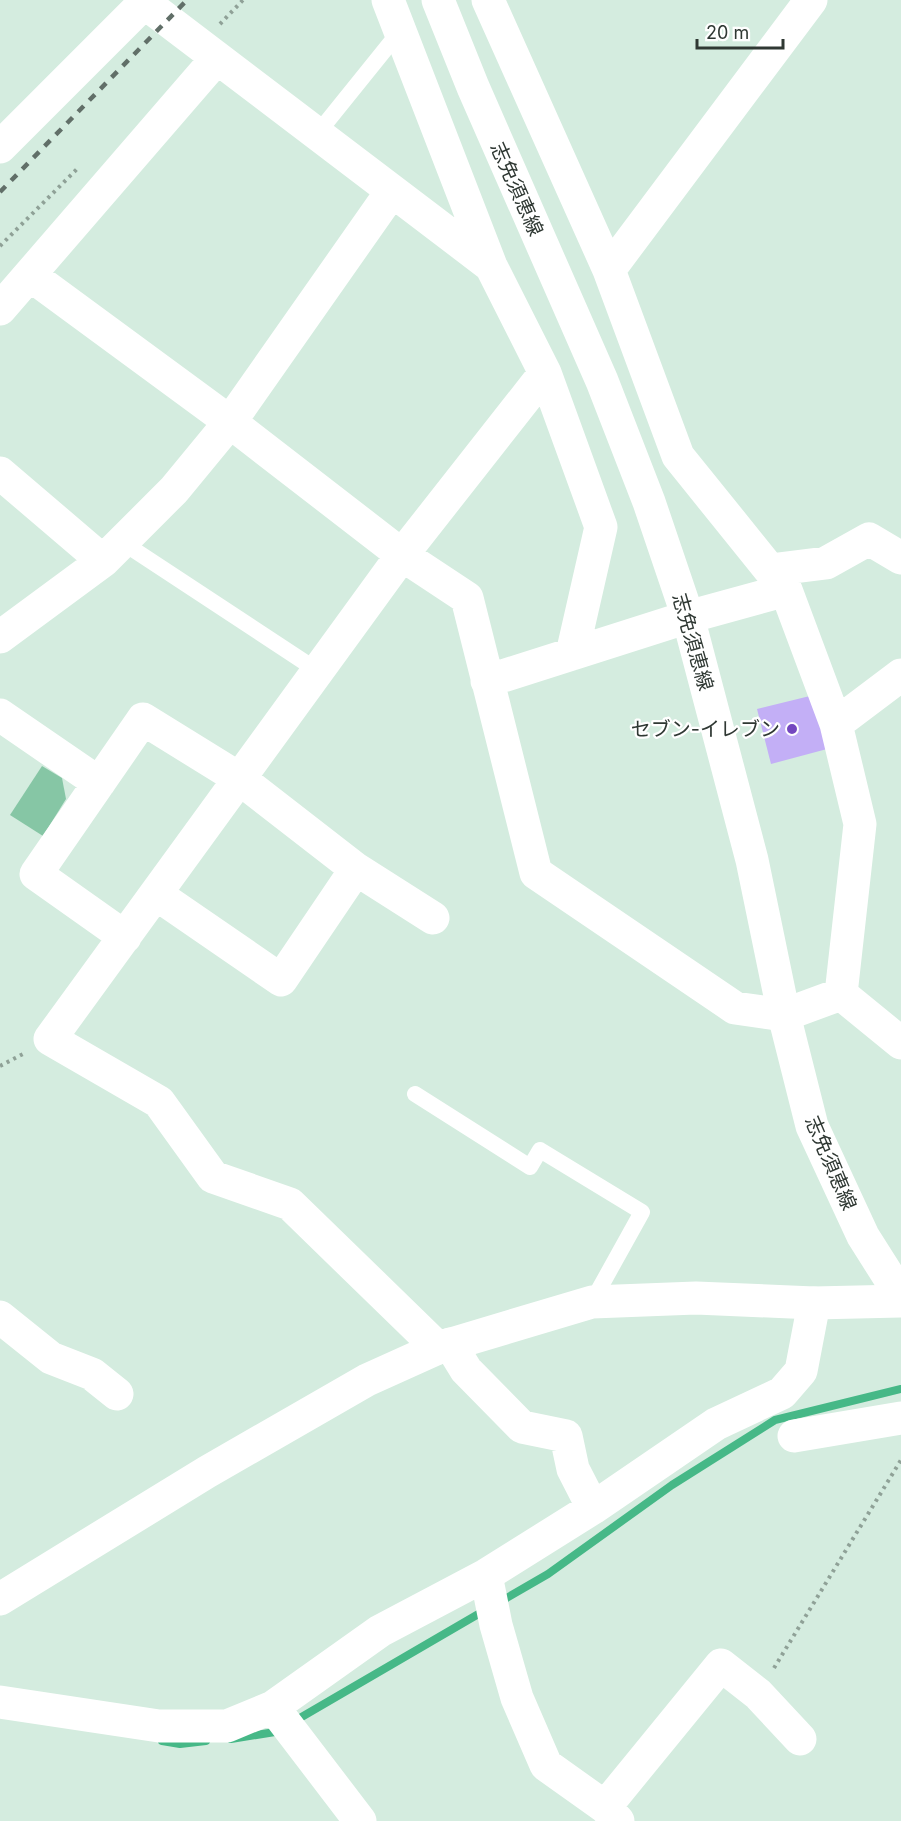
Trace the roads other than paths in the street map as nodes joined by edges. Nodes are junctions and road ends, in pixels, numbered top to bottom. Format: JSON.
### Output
{"nodes":[{"id":1,"x":388,"y":0,"type":"edge"},
{"id":2,"x":438,"y":0,"type":"edge"},
{"id":3,"x":488,"y":0,"type":"edge"},
{"id":4,"x":811,"y":0,"type":"edge"},
{"id":5,"x":144,"y":1,"type":"edge"},
{"id":6,"x":400,"y":31,"type":"junction"},
{"id":7,"x":217,"y":58,"type":"junction"},
{"id":8,"x":317,"y":134,"type":"junction"},
{"id":9,"x":0,"y":147,"type":"edge"},
{"id":10,"x":392,"y":191,"type":"junction"},
{"id":11,"x":491,"y":266,"type":"junction"},
{"id":12,"x":609,"y":270,"type":"junction"},
{"id":13,"x":30,"y":275,"type":"junction"},
{"id":14,"x":0,"y":309,"type":"edge"},
{"id":15,"x":545,"y":373,"type":"junction"},
{"id":16,"x":230,"y":422,"type":"junction"},
{"id":17,"x":0,"y":473,"type":"edge"},
{"id":18,"x":113,"y":551,"type":"junction"},
{"id":19,"x":402,"y":555,"type":"junction"},
{"id":20,"x":901,"y":558,"type":"edge"},
{"id":21,"x":778,"y":580,"type":"junction"},
{"id":22,"x":688,"y":617,"type":"junction"},
{"id":23,"x":0,"y":637,"type":"edge"},
{"id":24,"x":572,"y":654,"type":"junction"},
{"id":25,"x":318,"y":671,"type":"junction"},
{"id":26,"x":901,"y":675,"type":"edge"},
{"id":27,"x":487,"y":681,"type":"junction"},
{"id":28,"x":0,"y":715,"type":"edge"},
{"id":29,"x":836,"y":724,"type":"junction"},
{"id":30,"x":240,"y":779,"type":"junction"},
{"id":31,"x":99,"y":783,"type":"junction"},
{"id":32,"x":356,"y":869,"type":"junction"},
{"id":33,"x":156,"y":894,"type":"junction"},
{"id":34,"x":433,"y":918,"type":"dead end"},
{"id":35,"x":124,"y":937,"type":"junction"},
{"id":36,"x":840,"y":994,"type":"junction"},
{"id":37,"x":784,"y":1015,"type":"junction"},
{"id":38,"x":901,"y":1043,"type":"edge"},
{"id":39,"x":415,"y":1094,"type":"dead end"},
{"id":40,"x":901,"y":1296,"type":"edge"},
{"id":41,"x":901,"y":1301,"type":"edge"},
{"id":42,"x":592,"y":1302,"type":"junction"},
{"id":43,"x":814,"y":1303,"type":"junction"},
{"id":44,"x":0,"y":1317,"type":"edge"},
{"id":45,"x":444,"y":1346,"type":"junction"},
{"id":46,"x":117,"y":1394,"type":"dead end"},
{"id":47,"x":901,"y":1418,"type":"edge"},
{"id":48,"x":794,"y":1436,"type":"dead end"},
{"id":49,"x":592,"y":1508,"type":"junction"},
{"id":50,"x":490,"y":1598,"type":"junction"},
{"id":51,"x":0,"y":1599,"type":"edge"},
{"id":52,"x":0,"y":1702,"type":"edge"},
{"id":53,"x":273,"y":1707,"type":"junction"},
{"id":54,"x":800,"y":1739,"type":"dead end"},
{"id":55,"x":611,"y":1814,"type":"edge"},
{"id":56,"x":360,"y":1821,"type":"edge"}],
"edges":[{"from":1,"to":6,"type":"street"},
{"from":2,"to":22,"type":"street","name":"志免須恵線"},
{"from":3,"to":12,"type":"street"},
{"from":4,"to":12,"type":"street"},
{"from":5,"to":7,"type":"street"},
{"from":5,"to":9,"type":"street"},
{"from":6,"to":8,"type":"lane"},
{"from":6,"to":11,"type":"street"},
{"from":7,"to":8,"type":"street"},
{"from":7,"to":13,"type":"street"},
{"from":8,"to":10,"type":"street"},
{"from":10,"to":11,"type":"street"},
{"from":10,"to":16,"type":"street"},
{"from":11,"to":15,"type":"street"},
{"from":12,"to":21,"type":"street"},
{"from":13,"to":14,"type":"street"},
{"from":13,"to":16,"type":"street"},
{"from":15,"to":19,"type":"street"},
{"from":15,"to":24,"type":"street"},
{"from":16,"to":18,"type":"street"},
{"from":16,"to":19,"type":"street"},
{"from":17,"to":18,"type":"street"},
{"from":18,"to":23,"type":"street"},
{"from":18,"to":25,"type":"lane"},
{"from":19,"to":25,"type":"street"},
{"from":19,"to":27,"type":"street"},
{"from":20,"to":21,"type":"street"},
{"from":21,"to":22,"type":"street"},
{"from":21,"to":29,"type":"street"},
{"from":22,"to":24,"type":"street"},
{"from":22,"to":37,"type":"street","name":"志免須恵線"},
{"from":24,"to":27,"type":"street"},
{"from":25,"to":30,"type":"street"},
{"from":26,"to":29,"type":"street"},
{"from":27,"to":37,"type":"street"},
{"from":28,"to":31,"type":"street"},
{"from":29,"to":36,"type":"street"},
{"from":30,"to":31,"type":"street"},
{"from":30,"to":32,"type":"street"},
{"from":30,"to":33,"type":"street"},
{"from":31,"to":35,"type":"street"},
{"from":32,"to":33,"type":"street"},
{"from":32,"to":34,"type":"street"},
{"from":33,"to":35,"type":"street"},
{"from":35,"to":45,"type":"street"},
{"from":36,"to":37,"type":"street"},
{"from":36,"to":38,"type":"street"},
{"from":37,"to":40,"type":"street","name":"志免須恵線"},
{"from":39,"to":42,"type":"lane"},
{"from":41,"to":43,"type":"street"},
{"from":42,"to":43,"type":"street"},
{"from":42,"to":45,"type":"street"},
{"from":43,"to":49,"type":"street"},
{"from":44,"to":46,"type":"street"},
{"from":45,"to":49,"type":"street"},
{"from":45,"to":51,"type":"street"},
{"from":47,"to":48,"type":"street"},
{"from":49,"to":50,"type":"street"},
{"from":50,"to":53,"type":"street"},
{"from":50,"to":55,"type":"street"},
{"from":52,"to":53,"type":"street"},
{"from":53,"to":56,"type":"street"},
{"from":54,"to":55,"type":"street"}]}
